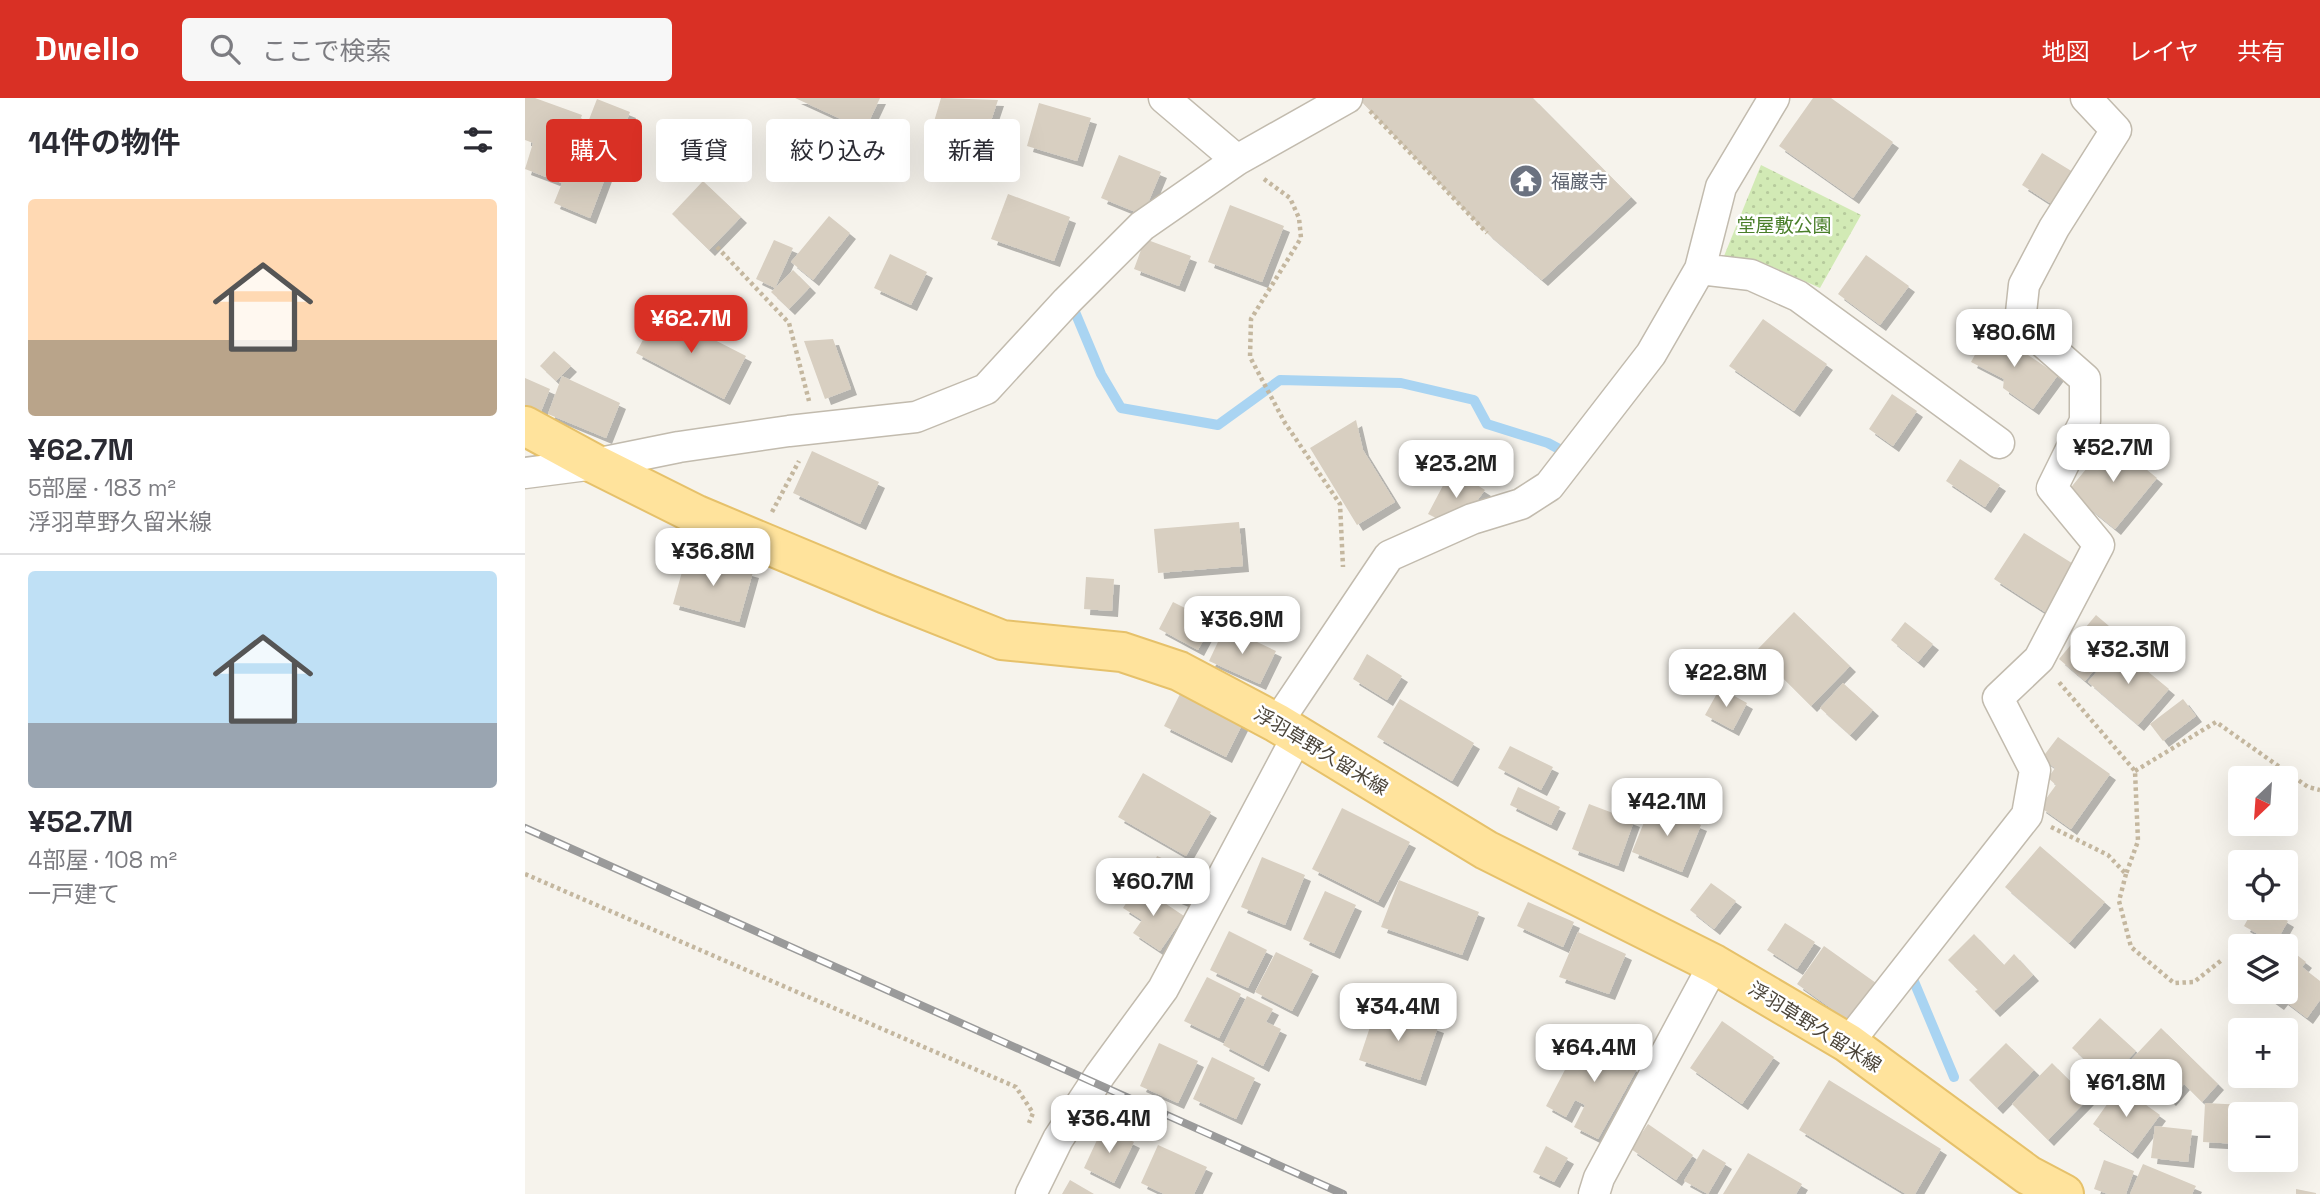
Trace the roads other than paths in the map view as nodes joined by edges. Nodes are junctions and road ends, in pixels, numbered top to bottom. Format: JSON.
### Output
{"nodes":[{"id":1,"x":1164,"y":98,"type":"edge"},
{"id":2,"x":1774,"y":98,"type":"edge"},
{"id":3,"x":2086,"y":98,"type":"edge"},
{"id":4,"x":1357,"y":103,"type":"edge"},
{"id":5,"x":1237,"y":160,"type":"junction"},
{"id":6,"x":1700,"y":269,"type":"junction"},
{"id":7,"x":525,"y":426,"type":"edge"},
{"id":8,"x":1999,"y":443,"type":"dead end"},
{"id":9,"x":595,"y":464,"type":"junction"},
{"id":10,"x":525,"y":473,"type":"edge"},
{"id":11,"x":1287,"y":729,"type":"junction"},
{"id":12,"x":1714,"y":964,"type":"junction"},
{"id":13,"x":1848,"y":1043,"type":"junction"},
{"id":14,"x":1031,"y":1194,"type":"edge"},
{"id":15,"x":1594,"y":1194,"type":"edge"},
{"id":16,"x":2064,"y":1194,"type":"edge"}],
"edges":[{"from":1,"to":5,"type":"street"},
{"from":2,"to":6,"type":"street"},
{"from":3,"to":13,"type":"street"},
{"from":4,"to":5,"type":"street"},
{"from":5,"to":9,"type":"street"},
{"from":6,"to":8,"type":"street"},
{"from":6,"to":11,"type":"street"},
{"from":7,"to":9,"type":"main road","name":"浮羽草野久留米線"},
{"from":9,"to":10,"type":"street"},
{"from":9,"to":11,"type":"main road","name":"浮羽草野久留米線"},
{"from":11,"to":12,"type":"main road","name":"浮羽草野久留米線"},
{"from":11,"to":14,"type":"street"},
{"from":12,"to":13,"type":"main road","name":"浮羽草野久留米線"},
{"from":12,"to":15,"type":"street"},
{"from":13,"to":16,"type":"main road","name":"浮羽草野久留米線"}]}
